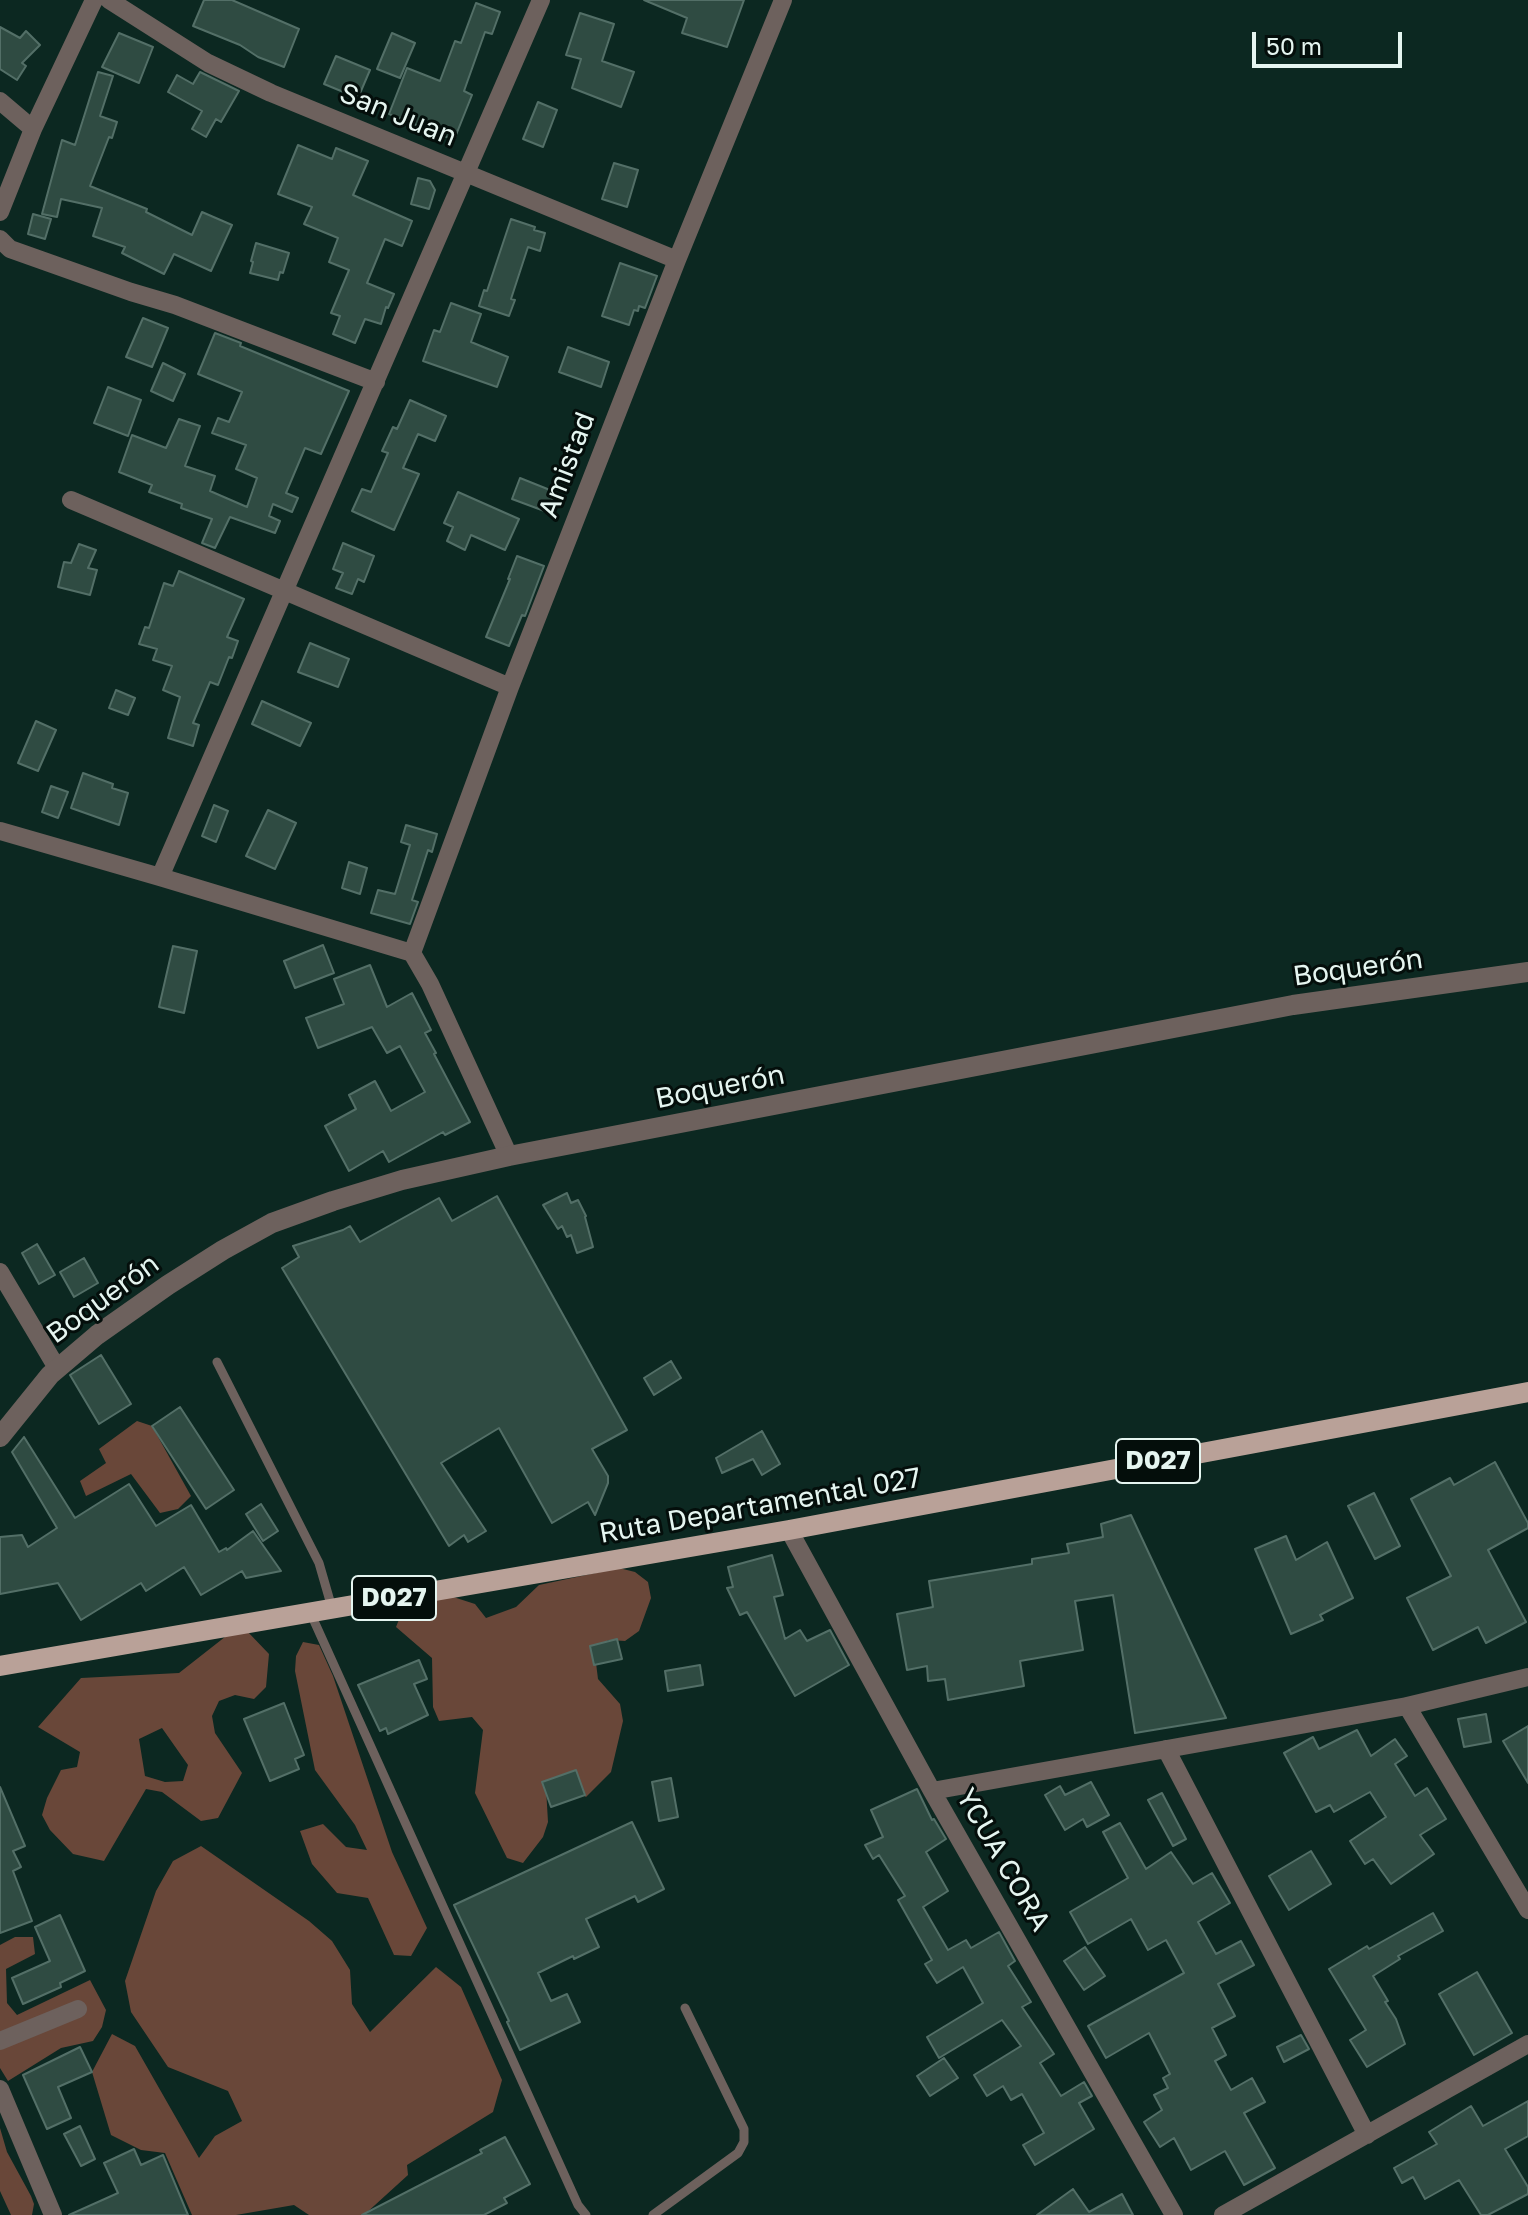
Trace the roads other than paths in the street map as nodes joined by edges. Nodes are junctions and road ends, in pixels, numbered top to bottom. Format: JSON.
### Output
{"nodes":[{"id":1,"x":94,"y":0,"type":"edge"},
{"id":2,"x":109,"y":0,"type":"edge"},
{"id":3,"x":541,"y":0,"type":"edge"},
{"id":4,"x":783,"y":0,"type":"edge"},
{"id":5,"x":0,"y":101,"type":"edge"},
{"id":6,"x":33,"y":129,"type":"junction"},
{"id":7,"x":466,"y":174,"type":"junction"},
{"id":8,"x":0,"y":212,"type":"edge"},
{"id":9,"x":0,"y":239,"type":"edge"},
{"id":10,"x":677,"y":260,"type":"junction"},
{"id":11,"x":376,"y":382,"type":"junction"},
{"id":12,"x":71,"y":500,"type":"dead end"},
{"id":13,"x":283,"y":591,"type":"junction"},
{"id":14,"x":510,"y":687,"type":"junction"},
{"id":15,"x":0,"y":831,"type":"edge"},
{"id":16,"x":160,"y":877,"type":"junction"},
{"id":17,"x":412,"y":953,"type":"junction"},
{"id":18,"x":1528,"y":972,"type":"edge"},
{"id":19,"x":509,"y":1156,"type":"junction"},
{"id":20,"x":0,"y":1272,"type":"edge"},
{"id":21,"x":217,"y":1362,"type":"dead end"},
{"id":22,"x":57,"y":1368,"type":"junction"},
{"id":23,"x":1528,"y":1392,"type":"edge"},
{"id":24,"x":0,"y":1437,"type":"edge"},
{"id":25,"x":789,"y":1530,"type":"junction"},
{"id":26,"x":332,"y":1608,"type":"junction"},
{"id":27,"x":310,"y":1612,"type":"junction"},
{"id":28,"x":0,"y":1666,"type":"edge"},
{"id":29,"x":1528,"y":1677,"type":"edge"},
{"id":30,"x":1407,"y":1706,"type":"junction"},
{"id":31,"x":1166,"y":1749,"type":"junction"},
{"id":32,"x":932,"y":1791,"type":"junction"},
{"id":33,"x":1528,"y":1910,"type":"edge"},
{"id":34,"x":685,"y":2008,"type":"dead end"},
{"id":35,"x":78,"y":2009,"type":"dead end"},
{"id":36,"x":0,"y":2041,"type":"edge"},
{"id":37,"x":1528,"y":2044,"type":"edge"},
{"id":38,"x":0,"y":2089,"type":"edge"},
{"id":39,"x":1367,"y":2135,"type":"junction"},
{"id":40,"x":53,"y":2215,"type":"edge"},
{"id":41,"x":586,"y":2215,"type":"edge"},
{"id":42,"x":653,"y":2215,"type":"edge"},
{"id":43,"x":1174,"y":2215,"type":"edge"},
{"id":44,"x":1223,"y":2215,"type":"edge"}],
"edges":[{"from":1,"to":6,"type":"street"},
{"from":2,"to":7,"type":"street","name":"San Juan"},
{"from":3,"to":7,"type":"street"},
{"from":4,"to":10,"type":"street","name":"Amistad"},
{"from":5,"to":6,"type":"street"},
{"from":6,"to":8,"type":"street"},
{"from":7,"to":10,"type":"street","name":"San Juan"},
{"from":7,"to":11,"type":"street"},
{"from":9,"to":11,"type":"street"},
{"from":10,"to":14,"type":"street","name":"Amistad"},
{"from":11,"to":13,"type":"street"},
{"from":12,"to":13,"type":"street"},
{"from":13,"to":14,"type":"street"},
{"from":13,"to":16,"type":"street"},
{"from":14,"to":17,"type":"street","name":"Amistad"},
{"from":15,"to":16,"type":"street"},
{"from":16,"to":17,"type":"street"},
{"from":17,"to":19,"type":"street"},
{"from":18,"to":19,"type":"street","name":"Boquerón"},
{"from":19,"to":22,"type":"street","name":"Boquerón"},
{"from":20,"to":22,"type":"street"},
{"from":21,"to":26,"type":"lane"},
{"from":22,"to":24,"type":"street","name":"Boquerón"},
{"from":23,"to":25,"type":"main road","name":"Ruta Departamental 027","number":"D027"},
{"from":25,"to":26,"type":"main road","name":"Ruta Departamental 027","number":"D027"},
{"from":25,"to":32,"type":"street","name":"YCUA CORA"},
{"from":26,"to":27,"type":"main road","name":"Ruta Departamental 027","number":"D027"},
{"from":27,"to":28,"type":"main road","name":"Ruta Departamental 027","number":"D027"},
{"from":27,"to":41,"type":"lane"},
{"from":29,"to":30,"type":"street"},
{"from":30,"to":31,"type":"street"},
{"from":30,"to":33,"type":"street"},
{"from":31,"to":32,"type":"street"},
{"from":31,"to":39,"type":"street"},
{"from":32,"to":43,"type":"street","name":"YCUA CORA"},
{"from":34,"to":42,"type":"lane"},
{"from":35,"to":36,"type":"street"},
{"from":37,"to":39,"type":"street"},
{"from":38,"to":40,"type":"street"},
{"from":39,"to":44,"type":"street"}]}
